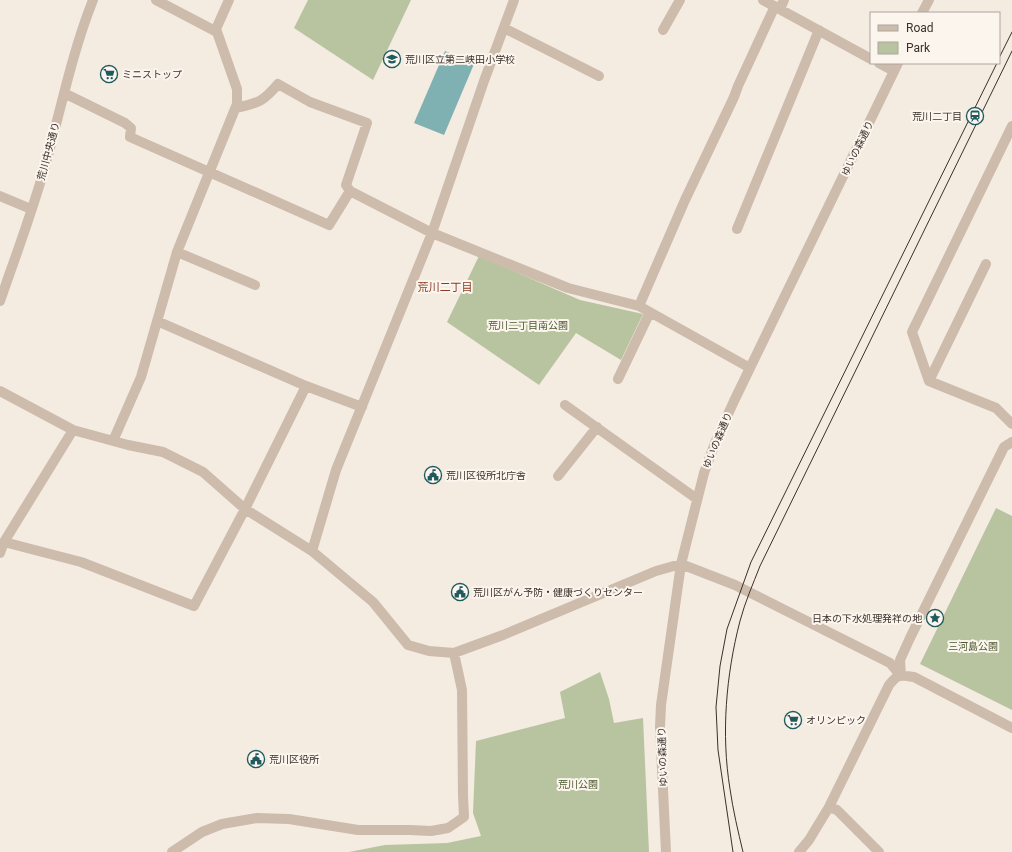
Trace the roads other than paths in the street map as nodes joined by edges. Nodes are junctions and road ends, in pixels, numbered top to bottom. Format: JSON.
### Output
{"nodes":[{"id":1,"x":93,"y":0,"type":"edge"},
{"id":2,"x":156,"y":0,"type":"edge"},
{"id":3,"x":229,"y":0,"type":"edge"},
{"id":4,"x":514,"y":0,"type":"edge"},
{"id":5,"x":680,"y":0,"type":"edge"},
{"id":6,"x":763,"y":0,"type":"edge"},
{"id":7,"x":929,"y":0,"type":"edge"},
{"id":8,"x":779,"y":5,"type":"edge"},
{"id":9,"x":923,"y":12,"type":"edge"},
{"id":10,"x":504,"y":28,"type":"junction"},
{"id":11,"x":663,"y":30,"type":"dead end"},
{"id":12,"x":819,"y":30,"type":"junction"},
{"id":13,"x":217,"y":32,"type":"junction"},
{"id":14,"x":870,"y":58,"type":"edge"},
{"id":15,"x":883,"y":64,"type":"edge"},
{"id":16,"x":896,"y":67,"type":"edge"},
{"id":17,"x":599,"y":76,"type":"dead end"},
{"id":18,"x":64,"y":93,"type":"junction"},
{"id":19,"x":236,"y":108,"type":"junction"},
{"id":20,"x":1012,"y":126,"type":"edge"},
{"id":21,"x":210,"y":172,"type":"junction"},
{"id":22,"x":350,"y":191,"type":"junction"},
{"id":23,"x":0,"y":196,"type":"edge"},
{"id":24,"x":31,"y":208,"type":"junction"},
{"id":25,"x":737,"y":229,"type":"dead end"},
{"id":26,"x":432,"y":233,"type":"junction"},
{"id":27,"x":177,"y":252,"type":"junction"},
{"id":28,"x":986,"y":264,"type":"dead end"},
{"id":29,"x":255,"y":285,"type":"dead end"},
{"id":30,"x":0,"y":301,"type":"edge"},
{"id":31,"x":639,"y":306,"type":"junction"},
{"id":32,"x":650,"y":312,"type":"junction"},
{"id":33,"x":157,"y":321,"type":"junction"},
{"id":34,"x":750,"y":368,"type":"junction"},
{"id":35,"x":618,"y":380,"type":"dead end"},
{"id":36,"x":928,"y":382,"type":"junction"},
{"id":37,"x":306,"y":386,"type":"junction"},
{"id":38,"x":0,"y":391,"type":"edge"},
{"id":39,"x":565,"y":406,"type":"dead end"},
{"id":40,"x":362,"y":407,"type":"junction"},
{"id":41,"x":1012,"y":424,"type":"edge"},
{"id":42,"x":597,"y":427,"type":"junction"},
{"id":43,"x":73,"y":430,"type":"junction"},
{"id":44,"x":113,"y":441,"type":"junction"},
{"id":45,"x":1012,"y":442,"type":"edge"},
{"id":46,"x":558,"y":476,"type":"dead end"},
{"id":47,"x":697,"y":499,"type":"junction"},
{"id":48,"x":245,"y":509,"type":"junction"},
{"id":49,"x":4,"y":542,"type":"junction"},
{"id":50,"x":312,"y":551,"type":"junction"},
{"id":51,"x":0,"y":553,"type":"edge"},
{"id":52,"x":681,"y":564,"type":"junction"},
{"id":53,"x":454,"y":653,"type":"junction"},
{"id":54,"x":901,"y":676,"type":"junction"},
{"id":55,"x":1012,"y":728,"type":"edge"},
{"id":56,"x":829,"y":807,"type":"junction"},
{"id":57,"x":172,"y":852,"type":"edge"},
{"id":58,"x":666,"y":852,"type":"edge"},
{"id":59,"x":800,"y":852,"type":"edge"},
{"id":60,"x":879,"y":852,"type":"edge"}],
"edges":[{"from":1,"to":18,"type":"street","name":"荒川中央通り"},
{"from":2,"to":13,"type":"street"},
{"from":3,"to":13,"type":"street"},
{"from":4,"to":10,"type":"street"},
{"from":5,"to":11,"type":"street"},
{"from":6,"to":8,"type":"street"},
{"from":7,"to":9,"type":"street"},
{"from":8,"to":12,"type":"street"},
{"from":8,"to":31,"type":"street"},
{"from":10,"to":17,"type":"street"},
{"from":10,"to":26,"type":"street"},
{"from":12,"to":14,"type":"street"},
{"from":12,"to":25,"type":"street"},
{"from":13,"to":19,"type":"street"},
{"from":15,"to":16,"type":"street"},
{"from":16,"to":34,"type":"street","name":"ゆいの森通り"},
{"from":18,"to":21,"type":"street"},
{"from":18,"to":24,"type":"street","name":"荒川中央通り"},
{"from":19,"to":21,"type":"street"},
{"from":19,"to":22,"type":"street"},
{"from":20,"to":36,"type":"street"},
{"from":21,"to":22,"type":"street"},
{"from":21,"to":27,"type":"street"},
{"from":22,"to":26,"type":"street"},
{"from":23,"to":24,"type":"street"},
{"from":24,"to":30,"type":"street","name":"荒川中央通り"},
{"from":26,"to":31,"type":"street"},
{"from":26,"to":40,"type":"street"},
{"from":27,"to":29,"type":"street"},
{"from":27,"to":33,"type":"street"},
{"from":28,"to":36,"type":"street"},
{"from":31,"to":32,"type":"street"},
{"from":32,"to":34,"type":"street"},
{"from":32,"to":35,"type":"street"},
{"from":33,"to":37,"type":"street"},
{"from":33,"to":44,"type":"street"},
{"from":34,"to":47,"type":"street","name":"ゆいの森通り"},
{"from":36,"to":41,"type":"street"},
{"from":37,"to":40,"type":"street"},
{"from":37,"to":48,"type":"street"},
{"from":38,"to":43,"type":"street"},
{"from":39,"to":42,"type":"street"},
{"from":40,"to":50,"type":"street"},
{"from":42,"to":46,"type":"street"},
{"from":42,"to":47,"type":"street"},
{"from":43,"to":44,"type":"street"},
{"from":43,"to":49,"type":"street"},
{"from":44,"to":48,"type":"street"},
{"from":45,"to":54,"type":"street"},
{"from":47,"to":52,"type":"street","name":"ゆいの森通り"},
{"from":48,"to":49,"type":"street"},
{"from":48,"to":50,"type":"street"},
{"from":49,"to":51,"type":"street"},
{"from":50,"to":53,"type":"street"},
{"from":52,"to":53,"type":"street"},
{"from":52,"to":54,"type":"street"},
{"from":52,"to":58,"type":"street","name":"ゆいの森通り"},
{"from":53,"to":57,"type":"street"},
{"from":54,"to":55,"type":"street"},
{"from":54,"to":56,"type":"street"},
{"from":56,"to":59,"type":"street"},
{"from":56,"to":60,"type":"street"}]}
